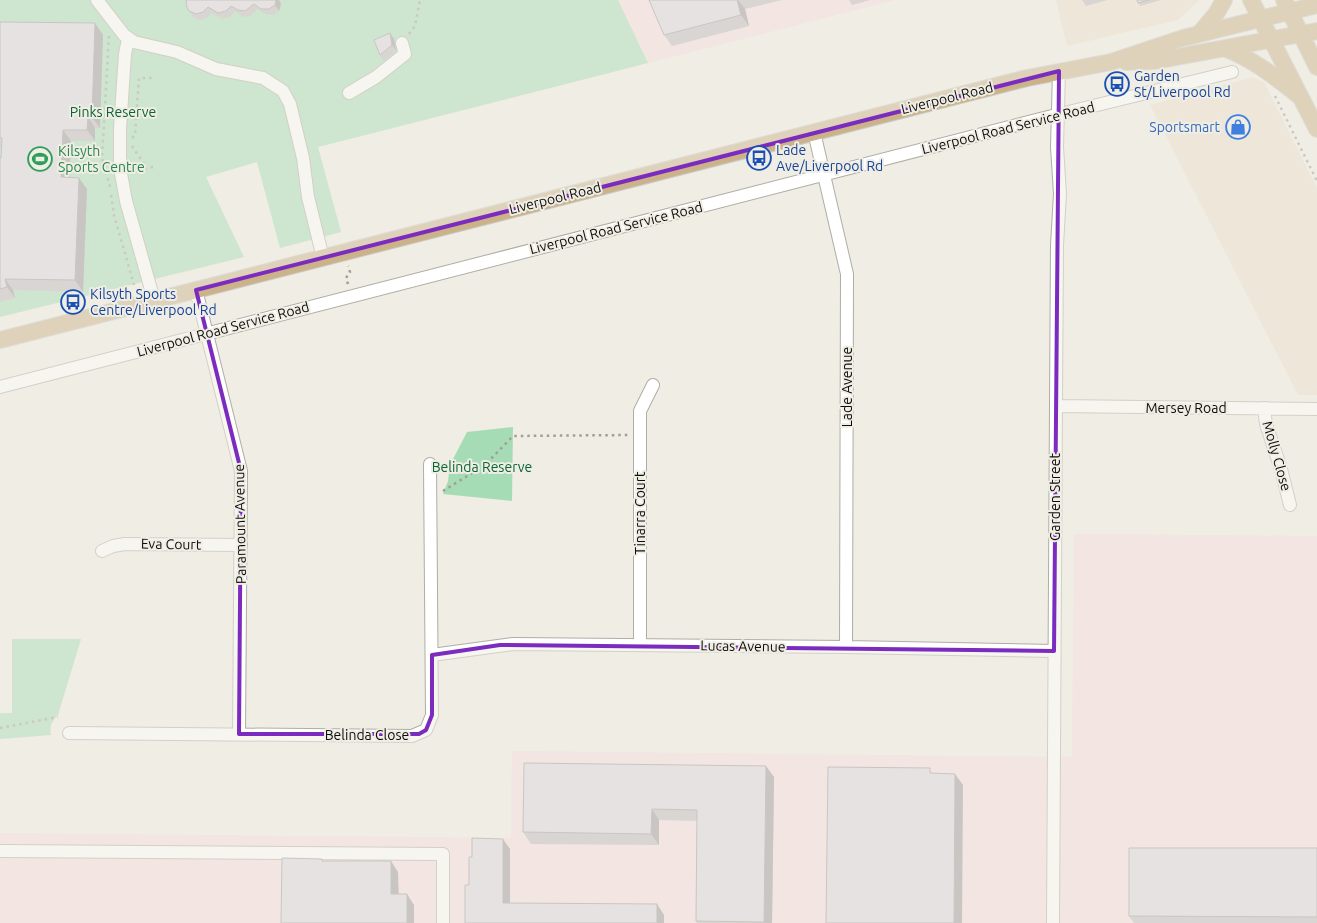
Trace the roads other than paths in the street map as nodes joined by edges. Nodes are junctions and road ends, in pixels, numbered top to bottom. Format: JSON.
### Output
{"nodes":[{"id":1,"x":97,"y":0,"type":"edge"},
{"id":2,"x":1224,"y":0,"type":"edge"},
{"id":3,"x":1251,"y":0,"type":"edge"},
{"id":4,"x":1317,"y":4,"type":"edge"},
{"id":5,"x":1287,"y":6,"type":"edge"},
{"id":6,"x":1260,"y":18,"type":"junction"},
{"id":7,"x":1317,"y":32,"type":"edge"},
{"id":8,"x":1199,"y":34,"type":"junction"},
{"id":9,"x":1300,"y":34,"type":"junction"},
{"id":10,"x":128,"y":39,"type":"junction"},
{"id":11,"x":1271,"y":39,"type":"junction"},
{"id":12,"x":402,"y":43,"type":"road end"},
{"id":13,"x":1226,"y":49,"type":"junction"},
{"id":14,"x":1111,"y":62,"type":"junction"},
{"id":15,"x":1317,"y":67,"type":"edge"},
{"id":16,"x":1059,"y":71,"type":"junction"},
{"id":17,"x":1232,"y":72,"type":"dead end"},
{"id":18,"x":348,"y":93,"type":"dead end"},
{"id":19,"x":1302,"y":97,"type":"junction"},
{"id":20,"x":1058,"y":114,"type":"junction"},
{"id":21,"x":1317,"y":129,"type":"edge"},
{"id":22,"x":814,"y":132,"type":"junction"},
{"id":23,"x":824,"y":175,"type":"junction"},
{"id":24,"x":323,"y":258,"type":"junction"},
{"id":25,"x":196,"y":290,"type":"junction"},
{"id":26,"x":154,"y":300,"type":"junction"},
{"id":27,"x":207,"y":334,"type":"junction"},
{"id":28,"x":0,"y":340,"type":"edge"},
{"id":29,"x":654,"y":385,"type":"dead end"},
{"id":30,"x":0,"y":388,"type":"edge"},
{"id":31,"x":1056,"y":406,"type":"junction"},
{"id":32,"x":1264,"y":408,"type":"junction"},
{"id":33,"x":1317,"y":408,"type":"edge"},
{"id":34,"x":430,"y":464,"type":"dead end"},
{"id":35,"x":1290,"y":505,"type":"dead end"},
{"id":36,"x":241,"y":545,"type":"junction"},
{"id":37,"x":102,"y":551,"type":"dead end"},
{"id":38,"x":640,"y":644,"type":"junction"},
{"id":39,"x":846,"y":647,"type":"junction"},
{"id":40,"x":1054,"y":651,"type":"junction"},
{"id":41,"x":432,"y":654,"type":"junction"},
{"id":42,"x":69,"y":733,"type":"dead end"},
{"id":43,"x":239,"y":734,"type":"junction"},
{"id":44,"x":0,"y":851,"type":"edge"},
{"id":45,"x":443,"y":923,"type":"edge"},
{"id":46,"x":1052,"y":923,"type":"edge"}],
"edges":[{"from":1,"to":10,"type":"street"},
{"from":2,"to":8,"type":"main road"},
{"from":3,"to":6,"type":"main road"},
{"from":4,"to":5,"type":"main road","name":"Liverpool Road"},
{"from":5,"to":6,"type":"main road","name":"Liverpool Road"},
{"from":5,"to":9,"type":"main road"},
{"from":6,"to":8,"type":"main road","name":"Liverpool Road"},
{"from":6,"to":11,"type":"main road"},
{"from":7,"to":9,"type":"main road","name":"Liverpool Road"},
{"from":8,"to":14,"type":"main road","name":"Liverpool Road"},
{"from":9,"to":11,"type":"main road","name":"Liverpool Road"},
{"from":9,"to":15,"type":"main road"},
{"from":10,"to":24,"type":"street"},
{"from":10,"to":26,"type":"street"},
{"from":11,"to":13,"type":"main road","name":"Liverpool Road"},
{"from":11,"to":19,"type":"main road"},
{"from":12,"to":18,"type":"street"},
{"from":13,"to":14,"type":"main road","name":"Liverpool Road"},
{"from":13,"to":19,"type":"main road"},
{"from":14,"to":16,"type":"main road","name":"Liverpool Road"},
{"from":16,"to":20,"type":"street","name":"Garden Street"},
{"from":16,"to":22,"type":"main road","name":"Liverpool Road"},
{"from":17,"to":20,"type":"street","name":"Liverpool Road Service Road"},
{"from":19,"to":21,"type":"main road"},
{"from":20,"to":23,"type":"street","name":"Liverpool Road Service Road"},
{"from":20,"to":31,"type":"street","name":"Garden Street"},
{"from":22,"to":23,"type":"street","name":"Lade Avenue"},
{"from":22,"to":24,"type":"main road","name":"Liverpool Road"},
{"from":23,"to":27,"type":"street","name":"Liverpool Road Service Road"},
{"from":23,"to":39,"type":"street","name":"Lade Avenue"},
{"from":24,"to":25,"type":"main road","name":"Liverpool Road"},
{"from":25,"to":26,"type":"main road","name":"Liverpool Road"},
{"from":25,"to":27,"type":"street","name":"Paramount Avenue"},
{"from":26,"to":28,"type":"main road","name":"Liverpool Road"},
{"from":27,"to":30,"type":"street","name":"Liverpool Road Service Road"},
{"from":27,"to":36,"type":"street","name":"Paramount Avenue"},
{"from":29,"to":38,"type":"street","name":"Tinarra Court"},
{"from":31,"to":32,"type":"street","name":"Mersey Road"},
{"from":31,"to":40,"type":"street","name":"Garden Street"},
{"from":32,"to":33,"type":"street","name":"Mersey Road"},
{"from":32,"to":35,"type":"street","name":"Molly Close"},
{"from":34,"to":41,"type":"street","name":"Belinda Close"},
{"from":36,"to":37,"type":"street","name":"Eva Court"},
{"from":36,"to":43,"type":"street","name":"Paramount Avenue"},
{"from":38,"to":39,"type":"street","name":"Lucas Avenue"},
{"from":38,"to":41,"type":"street","name":"Lucas Avenue"},
{"from":39,"to":40,"type":"street","name":"Lucas Avenue"},
{"from":40,"to":46,"type":"street","name":"Garden Street"},
{"from":41,"to":43,"type":"street","name":"Belinda Close"},
{"from":42,"to":43,"type":"street","name":"Belinda Close"},
{"from":44,"to":45,"type":"street"}]}
